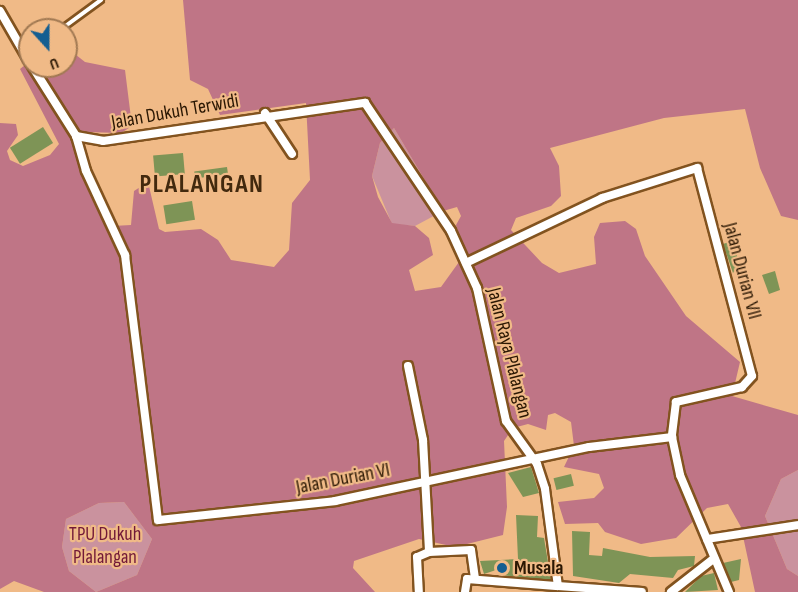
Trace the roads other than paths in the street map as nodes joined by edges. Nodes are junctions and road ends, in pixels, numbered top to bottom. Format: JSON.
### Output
{"nodes":[{"id":1,"x":101,"y":0,"type":"edge"},
{"id":2,"x":0,"y":11,"type":"edge"},
{"id":3,"x":76,"y":18,"type":"edge"},
{"id":4,"x":18,"y":42,"type":"edge"},
{"id":5,"x":39,"y":78,"type":"edge"},
{"id":6,"x":362,"y":101,"type":"joint"},
{"id":7,"x":265,"y":113,"type":"junction"},
{"id":8,"x":76,"y":136,"type":"junction"},
{"id":9,"x":292,"y":154,"type":"dead end"},
{"id":10,"x":466,"y":263,"type":"junction"},
{"id":11,"x":408,"y":366,"type":"dead end"},
{"id":12,"x":672,"y":437,"type":"junction"},
{"id":13,"x":533,"y":458,"type":"junction"},
{"id":14,"x":426,"y":479,"type":"junction"},
{"id":15,"x":798,"y":525,"type":"edge"},
{"id":16,"x":707,"y":539,"type":"junction"},
{"id":17,"x":429,"y":552,"type":"junction"},
{"id":18,"x":712,"y":560,"type":"junction"},
{"id":19,"x":475,"y":579,"type":"junction"},
{"id":20,"x":556,"y":588,"type":"edge"},
{"id":21,"x":419,"y":592,"type":"edge"},
{"id":22,"x":465,"y":592,"type":"edge"},
{"id":23,"x":642,"y":592,"type":"edge"},
{"id":24,"x":671,"y":592,"type":"edge"},
{"id":25,"x":729,"y":592,"type":"edge"}],
"edges":[{"from":1,"to":3,"type":"lane"},
{"from":2,"to":4,"type":"street"},
{"from":5,"to":8,"type":"street"},
{"from":6,"to":7,"type":"street","name":"Jalan Dukuh Terwidi"},
{"from":6,"to":10,"type":"street","name":"Jalan Raya Plalangan"},
{"from":7,"to":8,"type":"street","name":"Jalan Dukuh Terwidi"},
{"from":7,"to":9,"type":"street"},
{"from":8,"to":14,"type":"street","name":"Jalan Durian VI"},
{"from":10,"to":12,"type":"street","name":"Jalan Durian VII"},
{"from":10,"to":13,"type":"street","name":"Jalan Raya Plalangan"},
{"from":11,"to":14,"type":"street"},
{"from":12,"to":13,"type":"street"},
{"from":12,"to":16,"type":"street"},
{"from":13,"to":14,"type":"street","name":"Jalan Durian VI"},
{"from":13,"to":20,"type":"street","name":"Jalan Raya Plalangan"},
{"from":14,"to":17,"type":"street"},
{"from":15,"to":16,"type":"street"},
{"from":16,"to":18,"type":"street"},
{"from":17,"to":19,"type":"street"},
{"from":17,"to":21,"type":"street"},
{"from":18,"to":24,"type":"street"},
{"from":18,"to":25,"type":"street"},
{"from":19,"to":20,"type":"street"},
{"from":19,"to":22,"type":"street"},
{"from":20,"to":23,"type":"street"}]}
